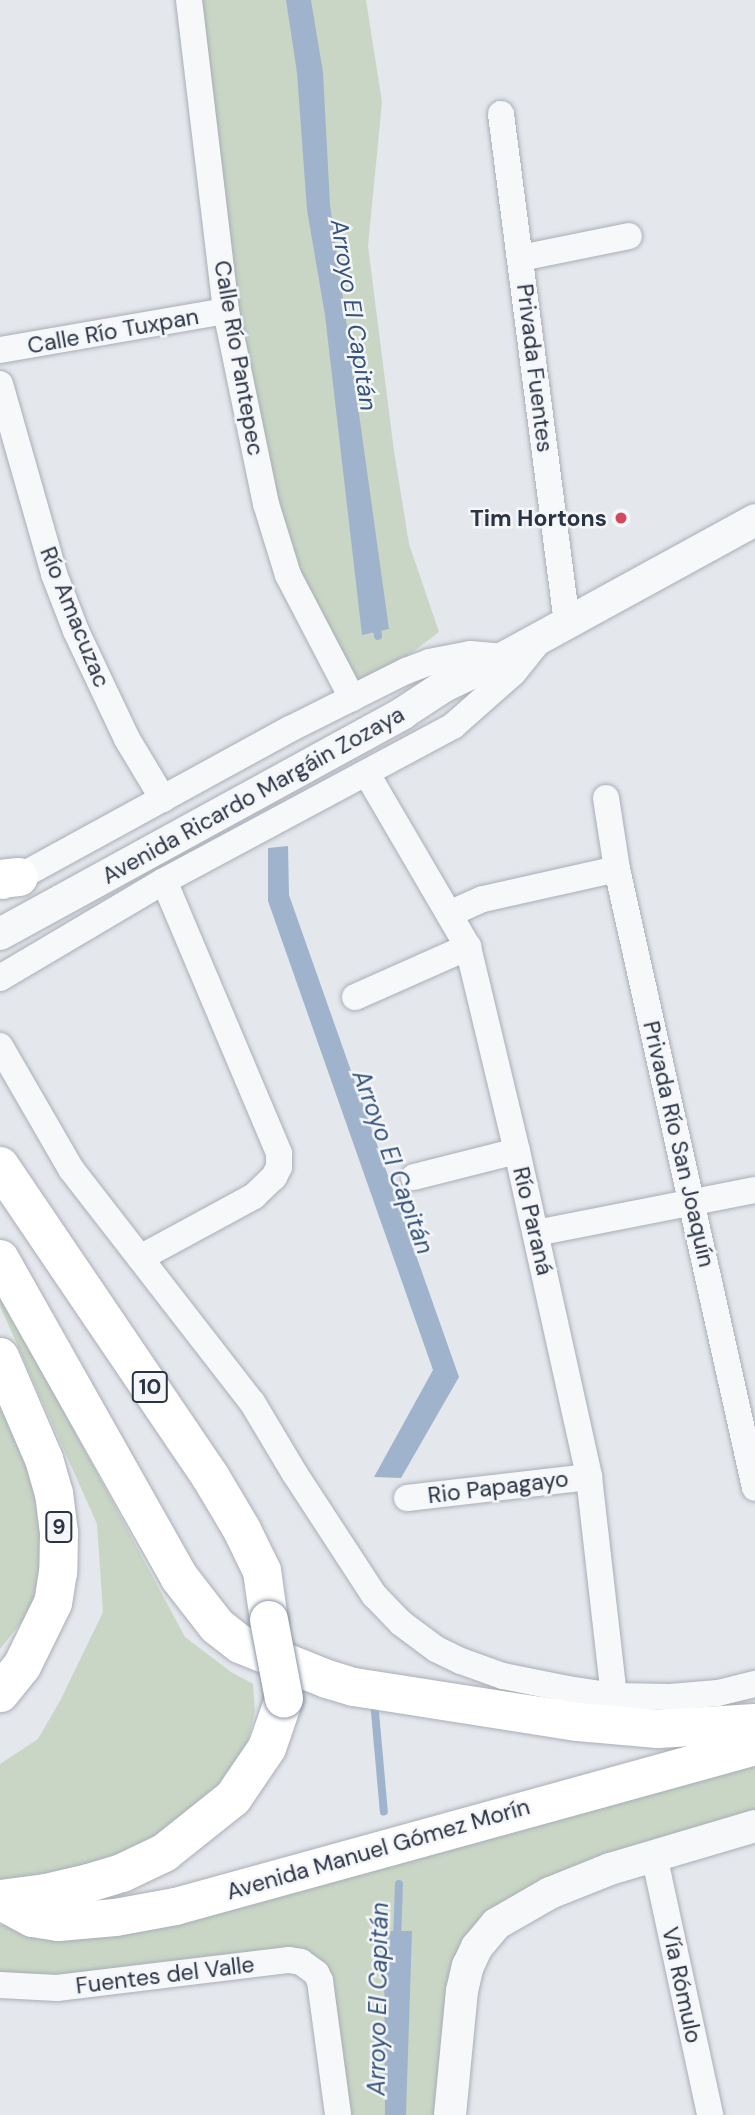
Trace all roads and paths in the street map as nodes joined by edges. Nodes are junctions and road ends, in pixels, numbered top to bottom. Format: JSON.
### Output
{"nodes":[{"id":1,"x":189,"y":0,"type":"edge"},
{"id":2,"x":501,"y":114,"type":"dead end"},
{"id":3,"x":629,"y":236,"type":"dead end"},
{"id":4,"x":522,"y":258,"type":"junction"},
{"id":5,"x":226,"y":311,"type":"junction"},
{"id":6,"x":0,"y":350,"type":"edge"},
{"id":7,"x":0,"y":384,"type":"edge"},
{"id":8,"x":755,"y":520,"type":"edge"},
{"id":9,"x":554,"y":630,"type":"junction"},
{"id":10,"x":505,"y":657,"type":"junction"},
{"id":11,"x":352,"y":698,"type":"junction"},
{"id":12,"x":367,"y":774,"type":"junction"},
{"id":13,"x":606,"y":798,"type":"dead end"},
{"id":14,"x":163,"y":799,"type":"junction"},
{"id":15,"x":617,"y":869,"type":"junction"},
{"id":16,"x":6,"y":881,"type":"edge"},
{"id":17,"x":164,"y":881,"type":"junction"},
{"id":18,"x":449,"y":914,"type":"junction"},
{"id":19,"x":0,"y":934,"type":"edge"},
{"id":20,"x":468,"y":947,"type":"junction"},
{"id":21,"x":0,"y":978,"type":"edge"},
{"id":22,"x":355,"y":997,"type":"dead end"},
{"id":23,"x":0,"y":1046,"type":"edge"},
{"id":24,"x":517,"y":1151,"type":"junction"},
{"id":25,"x":0,"y":1167,"type":"edge"},
{"id":26,"x":414,"y":1177,"type":"dead end"},
{"id":27,"x":755,"y":1190,"type":"edge"},
{"id":28,"x":692,"y":1202,"type":"junction"},
{"id":29,"x":536,"y":1233,"type":"junction"},
{"id":30,"x":140,"y":1258,"type":"junction"},
{"id":31,"x":0,"y":1259,"type":"edge"},
{"id":32,"x":0,"y":1357,"type":"edge"},
{"id":33,"x":589,"y":1477,"type":"junction"},
{"id":34,"x":755,"y":1488,"type":"edge"},
{"id":35,"x":407,"y":1498,"type":"dead end"},
{"id":36,"x":755,"y":1684,"type":"edge"},
{"id":37,"x":0,"y":1693,"type":"edge"},
{"id":38,"x":614,"y":1696,"type":"junction"},
{"id":39,"x":755,"y":1723,"type":"edge"},
{"id":40,"x":755,"y":1745,"type":"edge"},
{"id":41,"x":755,"y":1826,"type":"edge"},
{"id":42,"x":654,"y":1855,"type":"junction"},
{"id":43,"x":0,"y":1900,"type":"edge"},
{"id":44,"x":0,"y":1985,"type":"edge"},
{"id":45,"x":338,"y":2115,"type":"edge"},
{"id":46,"x":450,"y":2115,"type":"edge"},
{"id":47,"x":710,"y":2115,"type":"edge"}],
"edges":[{"from":1,"to":5,"type":"street","name":"Calle Río Pantepec"},
{"from":2,"to":4,"type":"street","name":"Privada Fuentes"},
{"from":3,"to":4,"type":"street"},
{"from":4,"to":9,"type":"street","name":"Privada Fuentes"},
{"from":5,"to":6,"type":"street","name":"Calle Río Tuxpan"},
{"from":5,"to":11,"type":"street","name":"Calle Río Pantepec"},
{"from":7,"to":14,"type":"street","name":"Río Amacuzac"},
{"from":8,"to":9,"type":"street","name":"Avenida Ricardo Margáin Zozaya"},
{"from":9,"to":10,"type":"street","name":"Avenida Ricardo Margáin Zozaya"},
{"from":9,"to":12,"type":"street"},
{"from":10,"to":11,"type":"street","name":"Avenida Ricardo Margáin Zozaya"},
{"from":10,"to":19,"type":"street","name":"Avenida Ricardo Margáin Zozaya"},
{"from":11,"to":14,"type":"street","name":"Avenida Ricardo Margáin Zozaya"},
{"from":12,"to":17,"type":"street"},
{"from":12,"to":18,"type":"street","name":"Río Paraná"},
{"from":13,"to":15,"type":"street","name":"Privada Río San Joaquín"},
{"from":14,"to":16,"type":"street","name":"Avenida Ricardo Margáin Zozaya"},
{"from":15,"to":18,"type":"street"},
{"from":15,"to":28,"type":"street","name":"Privada Río San Joaquín"},
{"from":17,"to":21,"type":"street"},
{"from":17,"to":30,"type":"street"},
{"from":18,"to":20,"type":"street","name":"Río Paraná"},
{"from":20,"to":22,"type":"street"},
{"from":20,"to":24,"type":"street","name":"Río Paraná"},
{"from":23,"to":30,"type":"street"},
{"from":24,"to":26,"type":"street"},
{"from":24,"to":29,"type":"street","name":"Río Paraná"},
{"from":25,"to":43,"type":"highway","number":"10","bridge":true},
{"from":27,"to":28,"type":"street"},
{"from":28,"to":29,"type":"street"},
{"from":28,"to":34,"type":"street","name":"Privada Río San Joaquín"},
{"from":29,"to":33,"type":"street","name":"Río Paraná"},
{"from":30,"to":38,"type":"street"},
{"from":31,"to":39,"type":"highway"},
{"from":32,"to":37,"type":"highway","number":"9"},
{"from":33,"to":35,"type":"street","name":"Rio Papagayo"},
{"from":33,"to":38,"type":"street","name":"Río Paraná"},
{"from":36,"to":38,"type":"street"},
{"from":40,"to":43,"type":"main road","name":"Avenida Manuel Gómez Morín"},
{"from":41,"to":42,"type":"street"},
{"from":42,"to":46,"type":"street"},
{"from":42,"to":47,"type":"street","name":"Vía Rómulo"},
{"from":44,"to":45,"type":"street","name":"Fuentes del Valle"}]}
